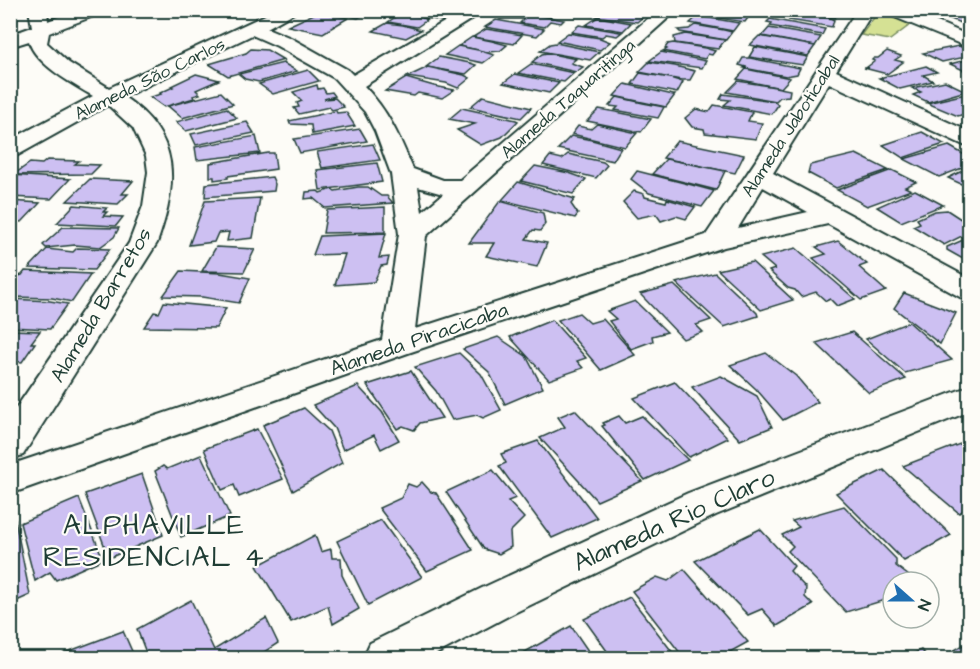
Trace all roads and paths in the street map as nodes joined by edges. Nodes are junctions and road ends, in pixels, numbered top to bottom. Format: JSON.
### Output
{"nodes":[{"id":1,"x":93,"y":10,"type":"edge"},
{"id":2,"x":291,"y":10,"type":"edge"},
{"id":3,"x":478,"y":10,"type":"edge"},
{"id":4,"x":669,"y":10,"type":"edge"},
{"id":5,"x":866,"y":10,"type":"edge"},
{"id":6,"x":893,"y":10,"type":"edge"},
{"id":7,"x":39,"y":20,"type":"edge"},
{"id":8,"x":253,"y":29,"type":"junction"},
{"id":9,"x":10,"y":42,"type":"edge"},
{"id":10,"x":969,"y":43,"type":"edge"},
{"id":11,"x":825,"y":73,"type":"junction"},
{"id":12,"x":351,"y":86,"type":"junction"},
{"id":13,"x":107,"y":98,"type":"junction"},
{"id":14,"x":969,"y":141,"type":"edge"},
{"id":15,"x":10,"y":150,"type":"edge"},
{"id":16,"x":403,"y":174,"type":"junction"},
{"id":17,"x":759,"y":175,"type":"junction"},
{"id":18,"x":468,"y":187,"type":"junction"},
{"id":19,"x":832,"y":216,"type":"junction"},
{"id":20,"x":413,"y":234,"type":"junction"},
{"id":21,"x":716,"y":241,"type":"junction"},
{"id":22,"x":969,"y":291,"type":"edge"},
{"id":23,"x":397,"y":346,"type":"junction"},
{"id":24,"x":969,"y":399,"type":"edge"},
{"id":25,"x":10,"y":447,"type":"edge"},
{"id":26,"x":10,"y":480,"type":"edge"},
{"id":27,"x":386,"y":658,"type":"edge"}],
"edges":[{"from":1,"to":7,"type":"street"},
{"from":2,"to":8,"type":"street","name":"Alameda São Carlos"},
{"from":3,"to":12,"type":"street"},
{"from":4,"to":18,"type":"street","name":"Alameda Taquaritinga"},
{"from":5,"to":11,"type":"street","name":"Alameda Jaboticabal"},
{"from":6,"to":10,"type":"street"},
{"from":7,"to":9,"type":"street"},
{"from":7,"to":13,"type":"street","name":"Alameda Barretos"},
{"from":8,"to":12,"type":"street"},
{"from":8,"to":13,"type":"street","name":"Alameda São Carlos"},
{"from":11,"to":14,"type":"street"},
{"from":11,"to":17,"type":"street","name":"Alameda Jaboticabal"},
{"from":12,"to":16,"type":"street"},
{"from":13,"to":15,"type":"street","name":"Alameda São Carlos"},
{"from":13,"to":25,"type":"street","name":"Alameda Barretos"},
{"from":16,"to":18,"type":"street"},
{"from":16,"to":20,"type":"street"},
{"from":17,"to":19,"type":"street"},
{"from":17,"to":21,"type":"street","name":"Alameda Jaboticabal"},
{"from":18,"to":20,"type":"street","name":"Alameda Taquaritinga"},
{"from":19,"to":21,"type":"street","name":"Alameda Piracicaba"},
{"from":19,"to":22,"type":"street"},
{"from":20,"to":23,"type":"street"},
{"from":21,"to":23,"type":"street","name":"Alameda Piracicaba"},
{"from":23,"to":26,"type":"street","name":"Alameda Piracicaba"},
{"from":24,"to":27,"type":"street","name":"Alameda Rio Claro"}]}
